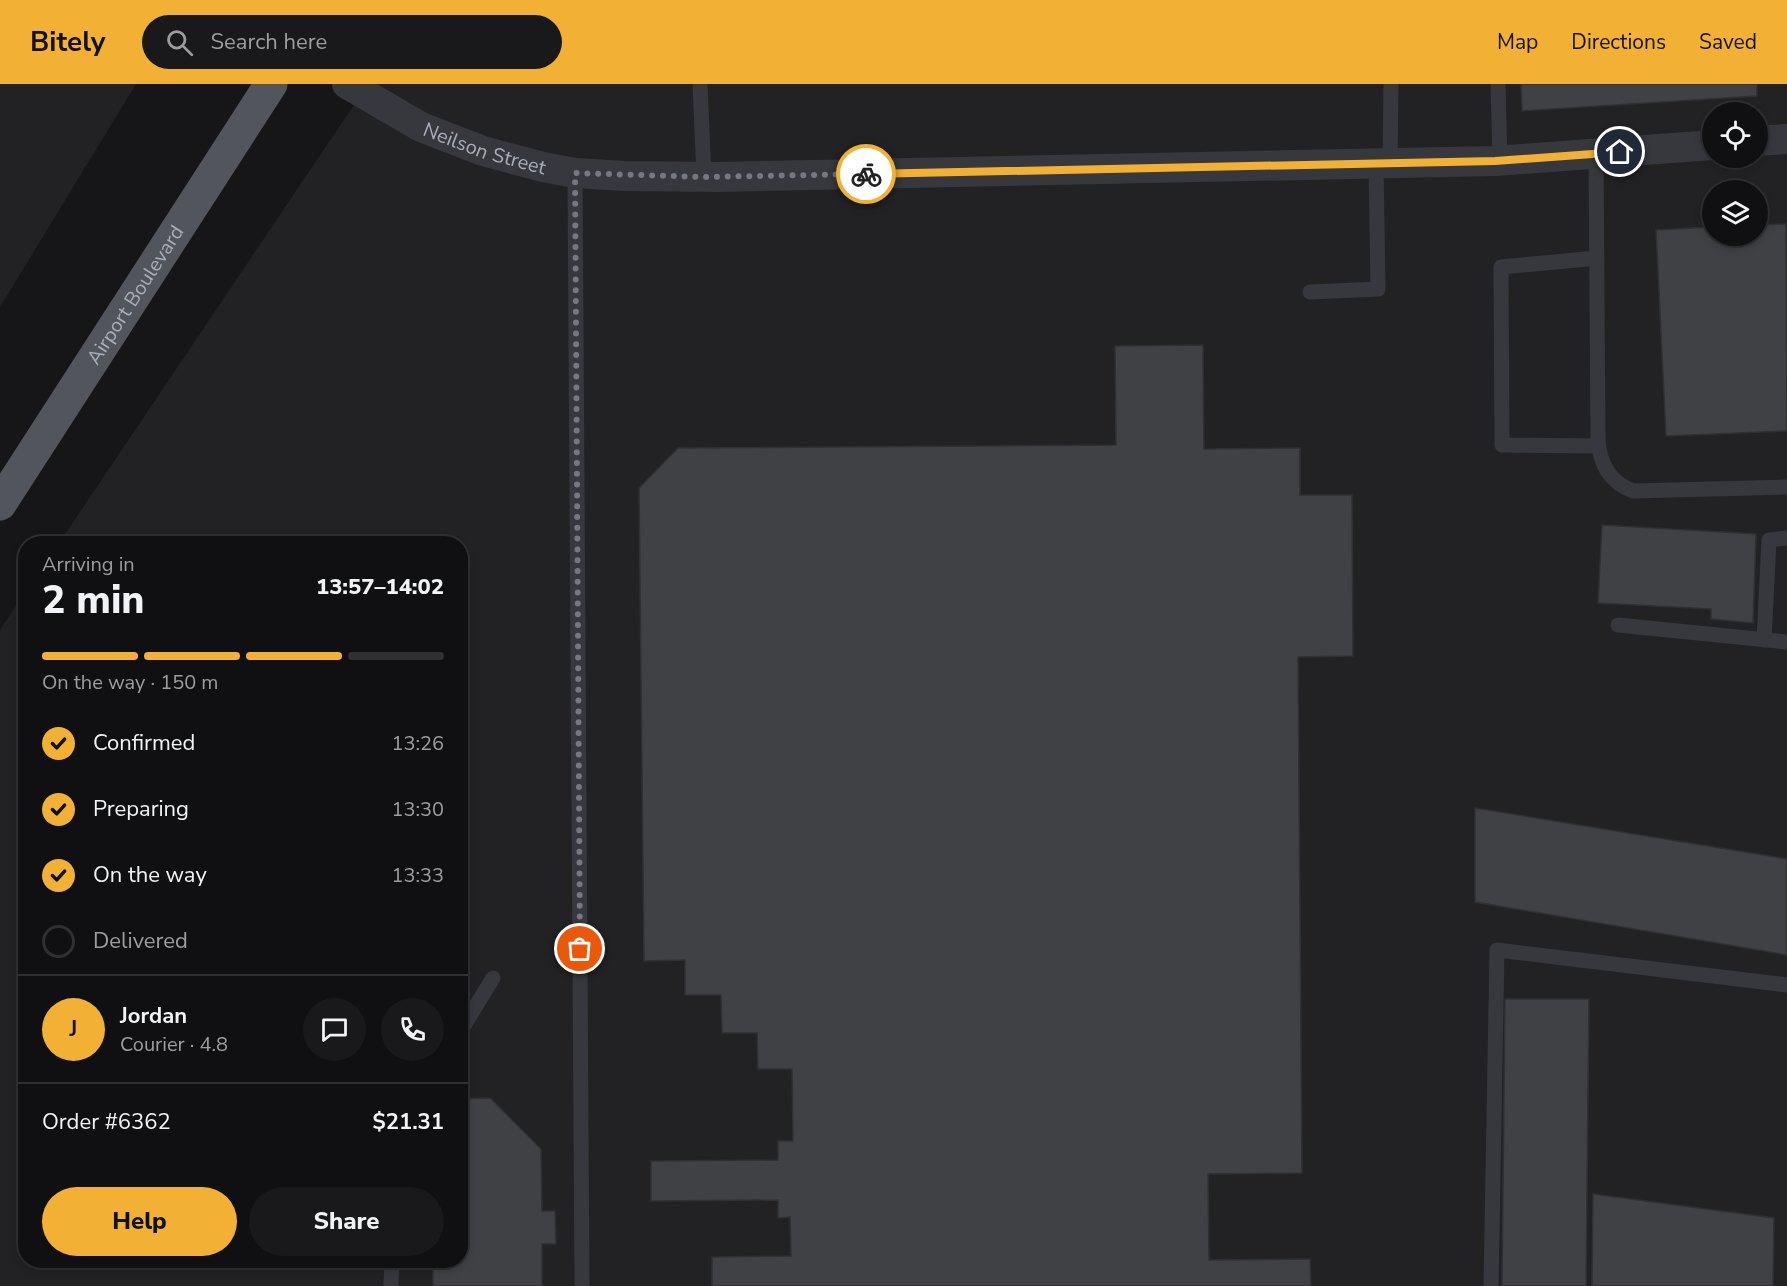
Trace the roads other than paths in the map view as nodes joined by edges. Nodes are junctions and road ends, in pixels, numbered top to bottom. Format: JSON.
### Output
{"nodes":[{"id":1,"x":271,"y":84,"type":"edge"},
{"id":2,"x":347,"y":84,"type":"edge"},
{"id":3,"x":700,"y":84,"type":"edge"},
{"id":4,"x":1391,"y":84,"type":"edge"},
{"id":5,"x":1498,"y":84,"type":"edge"},
{"id":6,"x":1787,"y":139,"type":"edge"},
{"id":7,"x":1768,"y":140,"type":"edge"},
{"id":8,"x":1702,"y":146,"type":"edge"},
{"id":9,"x":1596,"y":153,"type":"junction"},
{"id":10,"x":1500,"y":160,"type":"junction"},
{"id":11,"x":1383,"y":163,"type":"junction"},
{"id":12,"x":575,"y":173,"type":"junction"},
{"id":13,"x":704,"y":177,"type":"junction"},
{"id":14,"x":1597,"y":258,"type":"junction"},
{"id":15,"x":1310,"y":292,"type":"dead end"},
{"id":16,"x":1599,"y":446,"type":"junction"},
{"id":17,"x":1787,"y":487,"type":"edge"},
{"id":18,"x":0,"y":504,"type":"edge"},
{"id":19,"x":1787,"y":538,"type":"edge"},
{"id":20,"x":1618,"y":625,"type":"dead end"},
{"id":21,"x":1764,"y":640,"type":"junction"},
{"id":22,"x":1787,"y":642,"type":"edge"},
{"id":23,"x":493,"y":978,"type":"dead end"},
{"id":24,"x":1787,"y":985,"type":"edge"},
{"id":25,"x":468,"y":1019,"type":"edge"},
{"id":26,"x":392,"y":1268,"type":"edge"},
{"id":27,"x":391,"y":1284,"type":"dead end"},
{"id":28,"x":582,"y":1286,"type":"edge"},
{"id":29,"x":1491,"y":1286,"type":"edge"}],
"edges":[{"from":1,"to":18,"type":"main road","name":"Airport Boulevard"},
{"from":2,"to":12,"type":"street","name":"Neilson Street"},
{"from":3,"to":13,"type":"lane"},
{"from":4,"to":11,"type":"lane"},
{"from":5,"to":10,"type":"lane"},
{"from":6,"to":7,"type":"street"},
{"from":8,"to":9,"type":"street","name":"Neilson Street"},
{"from":9,"to":10,"type":"street","name":"Neilson Street"},
{"from":9,"to":14,"type":"lane"},
{"from":10,"to":11,"type":"street","name":"Neilson Street"},
{"from":11,"to":13,"type":"street","name":"Neilson Street"},
{"from":11,"to":15,"type":"lane"},
{"from":12,"to":13,"type":"street","name":"Neilson Street"},
{"from":12,"to":28,"type":"lane"},
{"from":14,"to":16,"type":"lane"},
{"from":14,"to":16,"type":"lane"},
{"from":16,"to":17,"type":"lane"},
{"from":19,"to":21,"type":"lane"},
{"from":20,"to":21,"type":"lane"},
{"from":21,"to":22,"type":"lane"},
{"from":23,"to":25,"type":"lane"},
{"from":24,"to":29,"type":"lane"},
{"from":26,"to":27,"type":"lane"}]}
